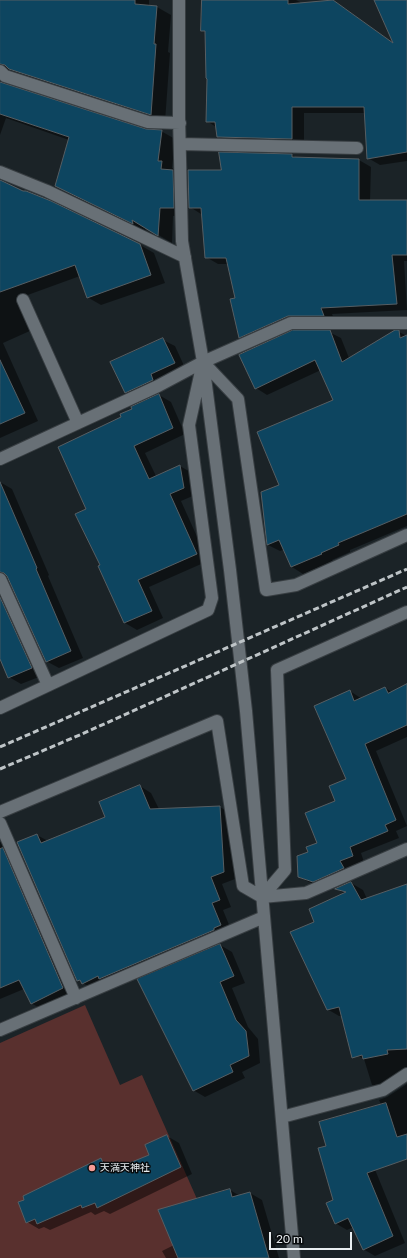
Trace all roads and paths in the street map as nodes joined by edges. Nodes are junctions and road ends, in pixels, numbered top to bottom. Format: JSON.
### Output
{"nodes":[{"id":1,"x":179,"y":0,"type":"edge"},
{"id":2,"x":0,"y":71,"type":"edge"},
{"id":3,"x":180,"y":123,"type":"junction"},
{"id":4,"x":180,"y":144,"type":"junction"},
{"id":5,"x":357,"y":148,"type":"dead end"},
{"id":6,"x":0,"y":172,"type":"edge"},
{"id":7,"x":184,"y":257,"type":"junction"},
{"id":8,"x":23,"y":300,"type":"dead end"},
{"id":9,"x":407,"y":323,"type":"edge"},
{"id":10,"x":203,"y":362,"type":"junction"},
{"id":11,"x":78,"y":423,"type":"junction"},
{"id":12,"x":0,"y":458,"type":"edge"},
{"id":13,"x":407,"y":535,"type":"edge"},
{"id":14,"x":0,"y":579,"type":"edge"},
{"id":15,"x":407,"y":612,"type":"edge"},
{"id":16,"x":48,"y":685,"type":"junction"},
{"id":17,"x":0,"y":708,"type":"edge"},
{"id":18,"x":0,"y":812,"type":"edge"},
{"id":19,"x":0,"y":823,"type":"edge"},
{"id":20,"x":407,"y":849,"type":"edge"},
{"id":21,"x":262,"y":897,"type":"junction"},
{"id":22,"x":264,"y":917,"type":"junction"},
{"id":23,"x":76,"y":998,"type":"junction"},
{"id":24,"x":0,"y":1030,"type":"edge"},
{"id":25,"x":407,"y":1074,"type":"edge"},
{"id":26,"x":282,"y":1117,"type":"junction"},
{"id":27,"x":294,"y":1258,"type":"edge"}],
"edges":[{"from":1,"to":3,"type":"street"},
{"from":2,"to":3,"type":"street"},
{"from":3,"to":4,"type":"street"},
{"from":4,"to":5,"type":"street"},
{"from":4,"to":7,"type":"street"},
{"from":6,"to":7,"type":"street"},
{"from":7,"to":10,"type":"street"},
{"from":8,"to":11,"type":"street"},
{"from":9,"to":10,"type":"street"},
{"from":10,"to":11,"type":"street"},
{"from":10,"to":13,"type":"street"},
{"from":10,"to":16,"type":"street"},
{"from":10,"to":21,"type":"street"},
{"from":11,"to":12,"type":"street"},
{"from":14,"to":16,"type":"street"},
{"from":15,"to":21,"type":"street"},
{"from":16,"to":17,"type":"street"},
{"from":18,"to":21,"type":"street"},
{"from":19,"to":23,"type":"street"},
{"from":20,"to":21,"type":"street"},
{"from":21,"to":22,"type":"street"},
{"from":22,"to":23,"type":"street"},
{"from":22,"to":26,"type":"street"},
{"from":23,"to":24,"type":"street"},
{"from":25,"to":26,"type":"street"},
{"from":26,"to":27,"type":"street"}]}
